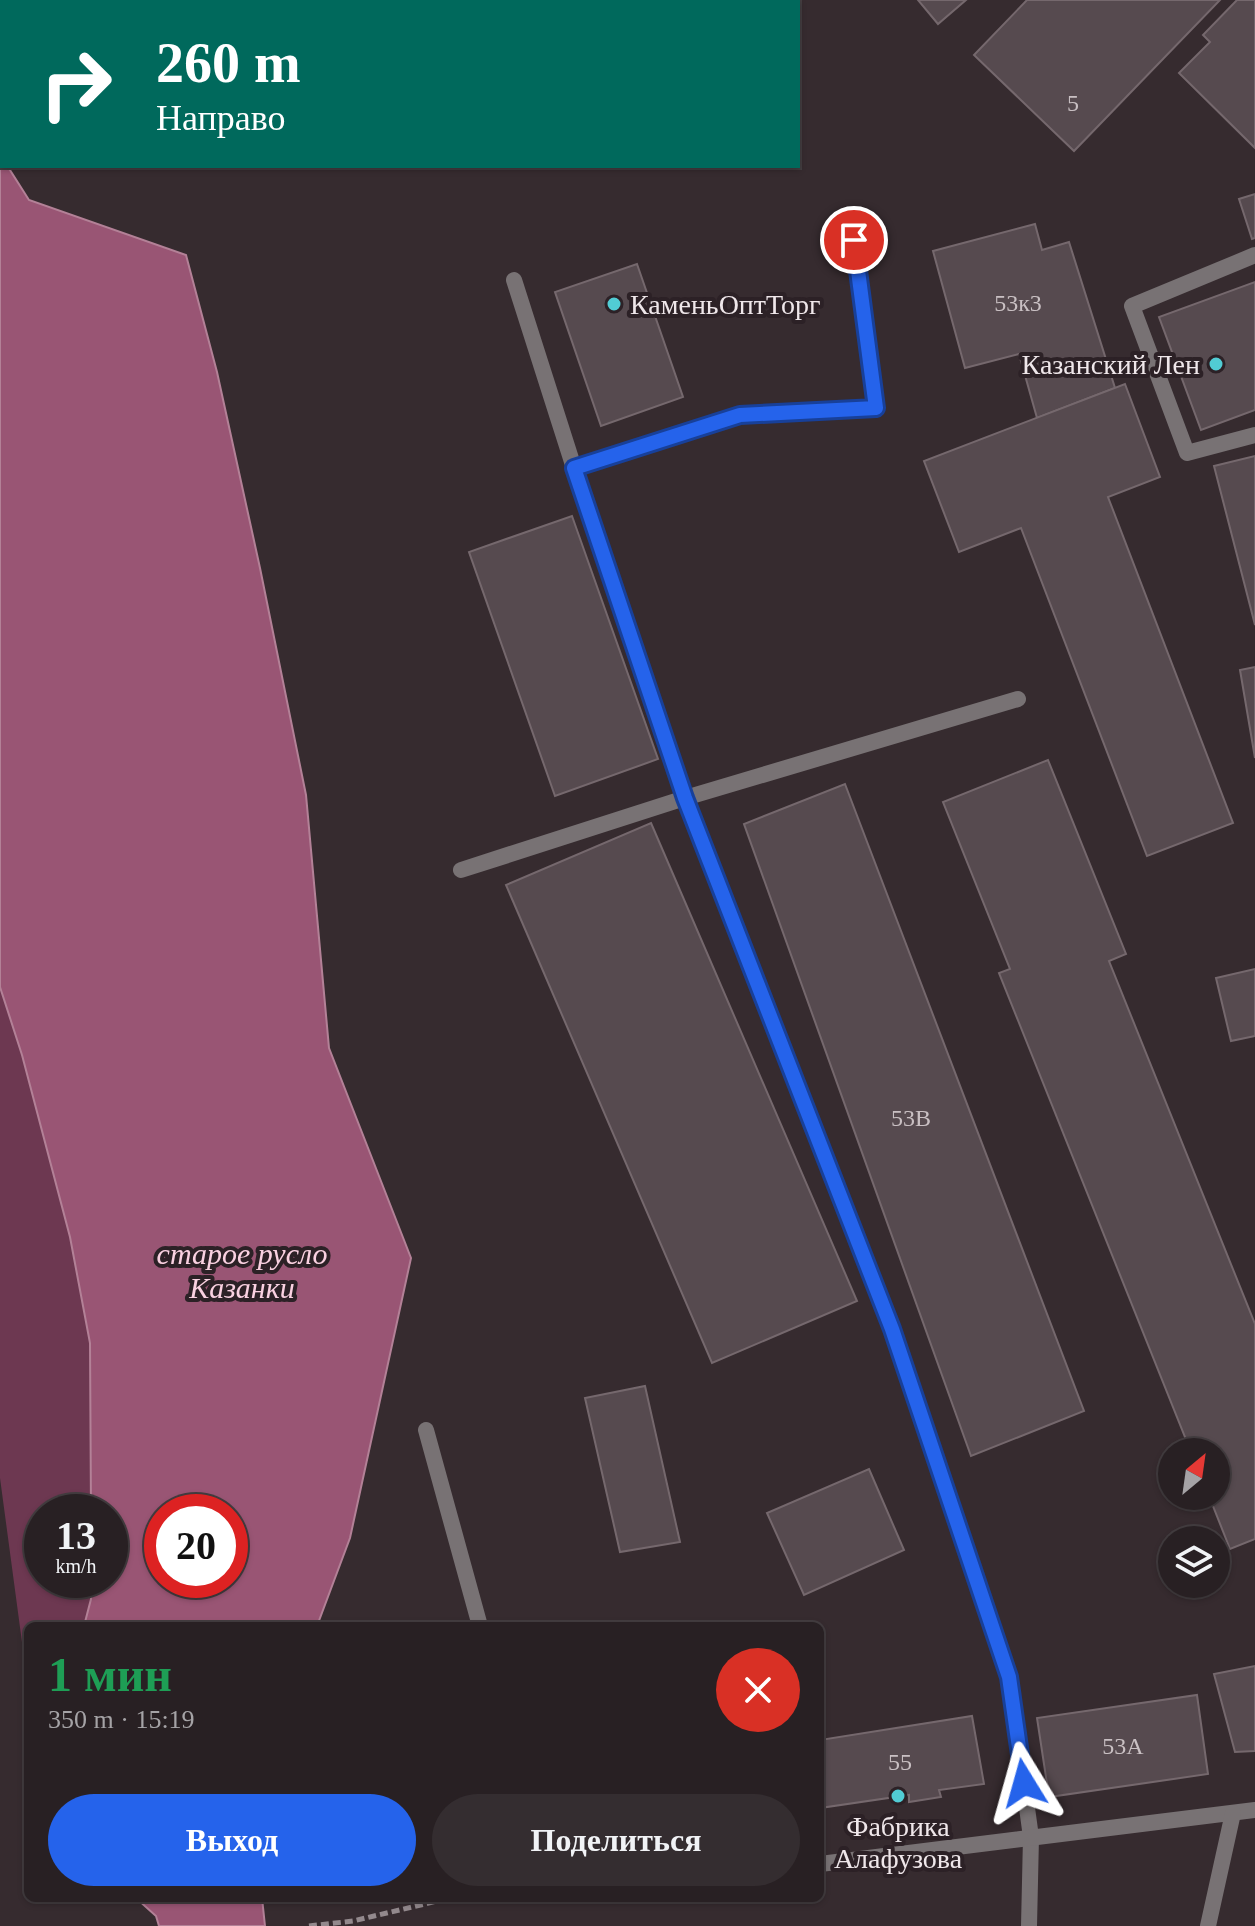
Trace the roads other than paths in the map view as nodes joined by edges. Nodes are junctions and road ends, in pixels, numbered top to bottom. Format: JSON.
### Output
{"nodes":[{"id":1,"x":854,"y":240,"type":"dead end"},
{"id":2,"x":1255,"y":255,"type":"edge"},
{"id":3,"x":514,"y":280,"type":"dead end"},
{"id":4,"x":1255,"y":435,"type":"edge"},
{"id":5,"x":574,"y":468,"type":"junction"},
{"id":6,"x":1018,"y":699,"type":"dead end"},
{"id":7,"x":685,"y":798,"type":"junction"},
{"id":8,"x":461,"y":870,"type":"dead end"},
{"id":9,"x":426,"y":1430,"type":"dead end"},
{"id":10,"x":479,"y":1622,"type":"edge"},
{"id":11,"x":1255,"y":1810,"type":"edge"},
{"id":12,"x":1233,"y":1813,"type":"junction"},
{"id":13,"x":1031,"y":1837,"type":"junction"},
{"id":14,"x":824,"y":1863,"type":"edge"},
{"id":15,"x":1029,"y":1926,"type":"edge"},
{"id":16,"x":1208,"y":1926,"type":"edge"}],
"edges":[{"from":1,"to":5,"type":"lane"},
{"from":2,"to":4,"type":"lane"},
{"from":3,"to":5,"type":"lane"},
{"from":5,"to":7,"type":"lane"},
{"from":6,"to":7,"type":"lane"},
{"from":7,"to":8,"type":"lane"},
{"from":7,"to":13,"type":"lane"},
{"from":9,"to":10,"type":"lane"},
{"from":11,"to":12,"type":"lane"},
{"from":12,"to":13,"type":"lane"},
{"from":12,"to":16,"type":"lane"},
{"from":13,"to":14,"type":"lane"},
{"from":13,"to":15,"type":"lane"}]}
